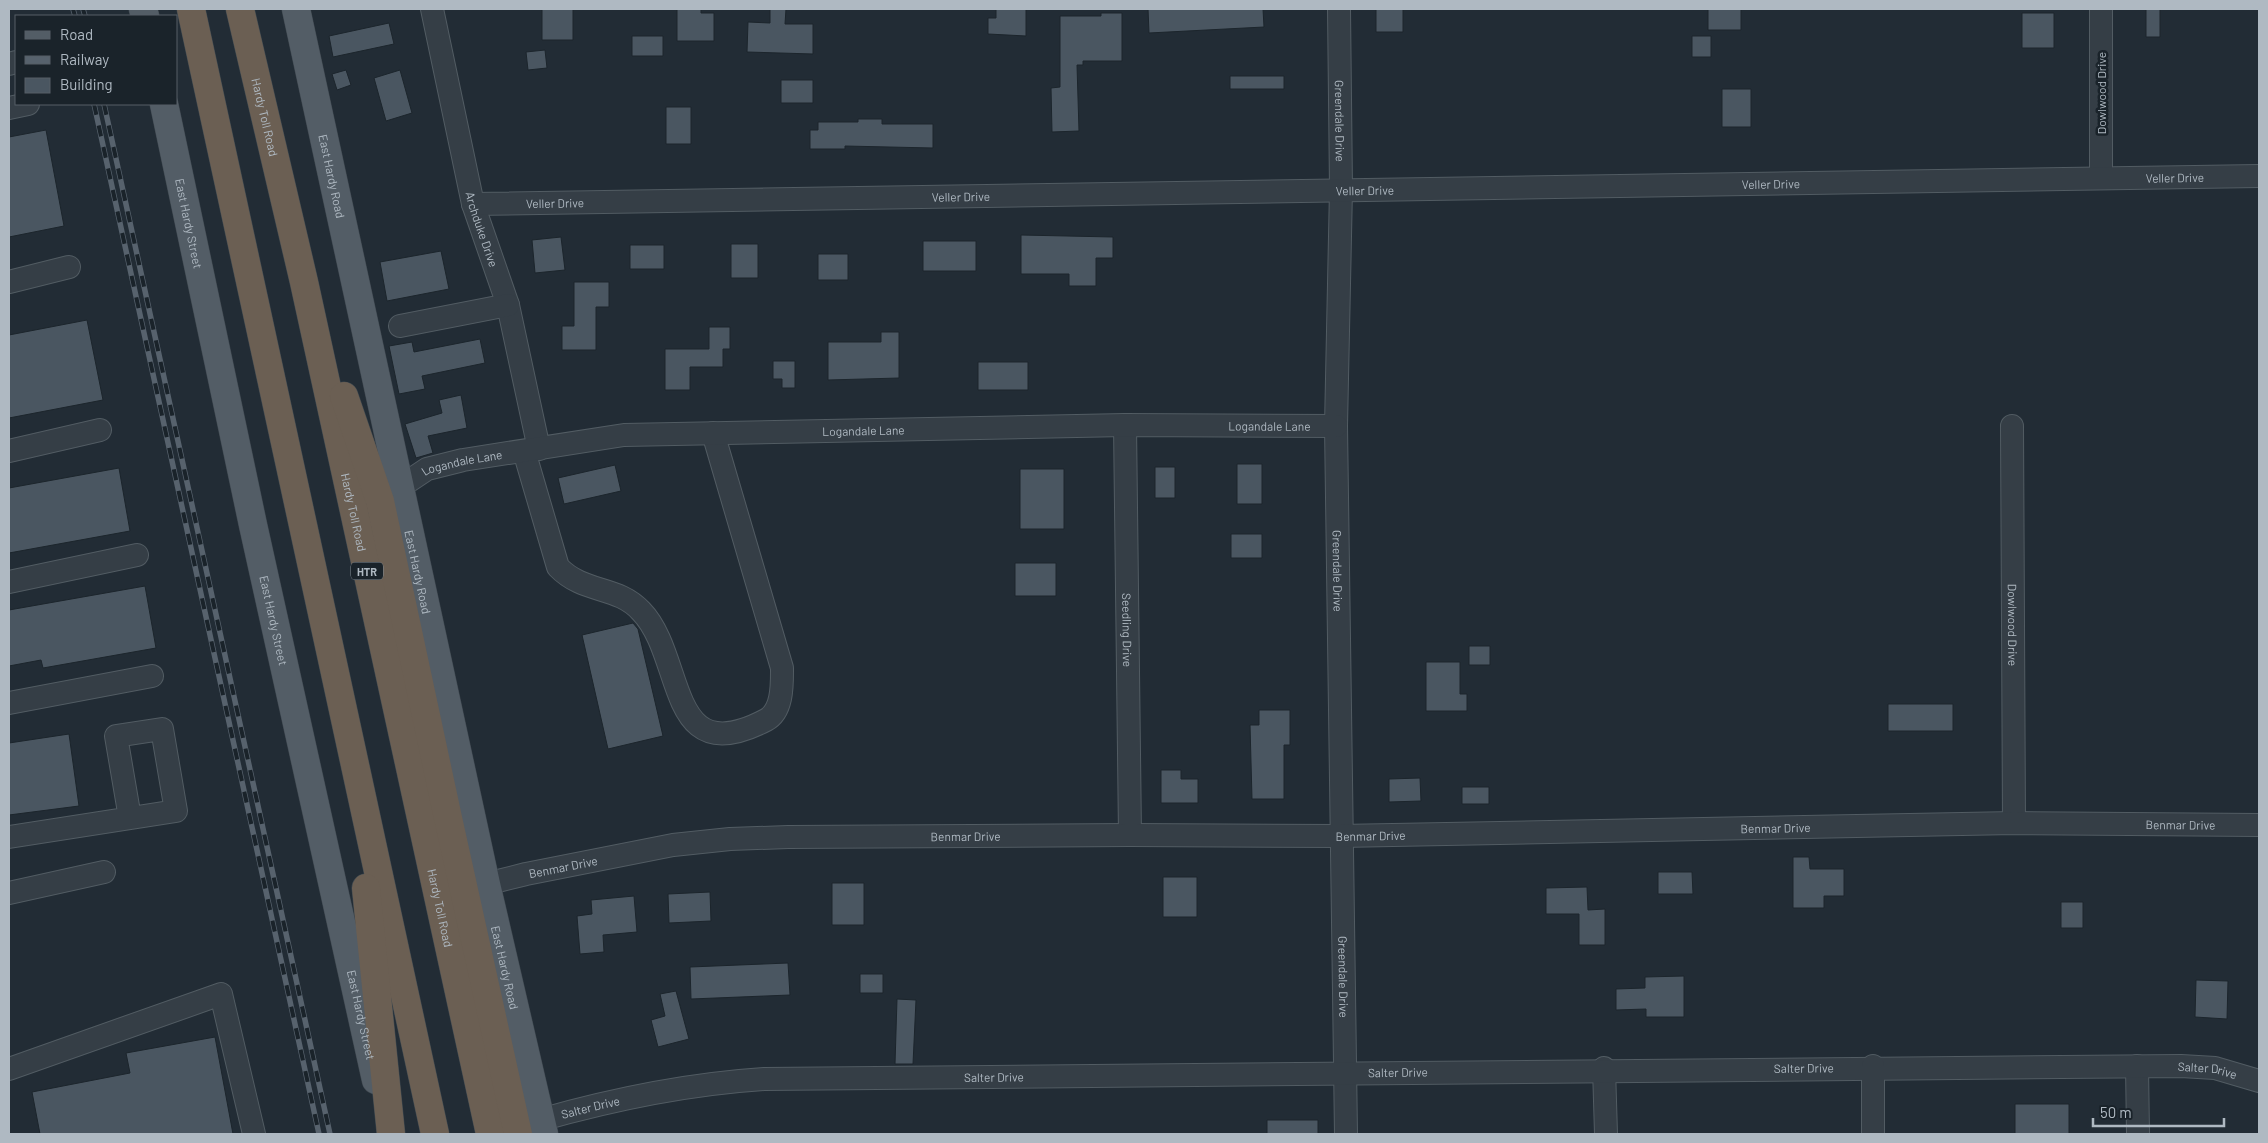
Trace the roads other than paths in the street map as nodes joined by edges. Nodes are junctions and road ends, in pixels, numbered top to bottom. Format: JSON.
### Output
{"nodes":[{"id":1,"x":191,"y":9,"type":"edge"},
{"id":2,"x":240,"y":9,"type":"edge"},
{"id":3,"x":296,"y":9,"type":"edge"},
{"id":4,"x":432,"y":9,"type":"edge"},
{"id":5,"x":1339,"y":9,"type":"edge"},
{"id":6,"x":2100,"y":9,"type":"edge"},
{"id":7,"x":23,"y":105,"type":"edge"},
{"id":8,"x":164,"y":105,"type":"edge"},
{"id":9,"x":9,"y":108,"type":"edge"},
{"id":10,"x":2259,"y":176,"type":"edge"},
{"id":11,"x":2101,"y":178,"type":"junction"},
{"id":12,"x":1341,"y":189,"type":"junction"},
{"id":13,"x":472,"y":204,"type":"junction"},
{"id":14,"x":69,"y":267,"type":"dead end"},
{"id":15,"x":9,"y":282,"type":"edge"},
{"id":16,"x":304,"y":282,"type":"junction"},
{"id":17,"x":508,"y":305,"type":"junction"},
{"id":18,"x":400,"y":326,"type":"dead end"},
{"id":19,"x":1125,"y":425,"type":"junction"},
{"id":20,"x":1336,"y":426,"type":"junction"},
{"id":21,"x":2012,"y":426,"type":"dead end"},
{"id":22,"x":100,"y":430,"type":"dead end"},
{"id":23,"x":713,"y":433,"type":"junction"},
{"id":24,"x":531,"y":450,"type":"junction"},
{"id":25,"x":9,"y":451,"type":"edge"},
{"id":26,"x":400,"y":487,"type":"junction"},
{"id":27,"x":137,"y":555,"type":"dead end"},
{"id":28,"x":9,"y":582,"type":"edge"},
{"id":29,"x":152,"y":676,"type":"dead end"},
{"id":30,"x":9,"y":703,"type":"edge"},
{"id":31,"x":355,"y":767,"type":"junction"},
{"id":32,"x":130,"y":818,"type":"dead end"},
{"id":33,"x":2014,"y":823,"type":"junction"},
{"id":34,"x":2259,"y":825,"type":"edge"},
{"id":35,"x":1130,"y":835,"type":"junction"},
{"id":36,"x":9,"y":836,"type":"edge"},
{"id":37,"x":1340,"y":836,"type":"junction"},
{"id":38,"x":104,"y":872,"type":"dead end"},
{"id":39,"x":486,"y":884,"type":"junction"},
{"id":40,"x":9,"y":893,"type":"edge"},
{"id":41,"x":1873,"y":1066,"type":"junction"},
{"id":42,"x":2137,"y":1066,"type":"junction"},
{"id":43,"x":1604,"y":1068,"type":"junction"},
{"id":44,"x":9,"y":1069,"type":"edge"},
{"id":45,"x":1344,"y":1074,"type":"junction"},
{"id":46,"x":2259,"y":1081,"type":"edge"},
{"id":47,"x":534,"y":1129,"type":"edge"},
{"id":48,"x":254,"y":1134,"type":"edge"},
{"id":49,"x":389,"y":1134,"type":"edge"},
{"id":50,"x":435,"y":1134,"type":"edge"},
{"id":51,"x":490,"y":1134,"type":"edge"},
{"id":52,"x":1346,"y":1134,"type":"edge"},
{"id":53,"x":1606,"y":1134,"type":"edge"},
{"id":54,"x":1873,"y":1134,"type":"edge"},
{"id":55,"x":2138,"y":1134,"type":"edge"}],
"edges":[{"from":1,"to":31,"type":"highway"},
{"from":2,"to":16,"type":"highway","name":"Hardy Toll Road","number":"HTR"},
{"from":3,"to":26,"type":"main road","name":"East Hardy Road"},
{"from":4,"to":13,"type":"street","name":"Archduke Drive"},
{"from":5,"to":12,"type":"street","name":"Greendale Drive"},
{"from":6,"to":11,"type":"street","name":"Dowlwood Drive"},
{"from":7,"to":9,"type":"street"},
{"from":8,"to":49,"type":"main road","name":"East Hardy Street"},
{"from":10,"to":11,"type":"street","name":"Veller Drive"},
{"from":11,"to":12,"type":"street","name":"Veller Drive"},
{"from":12,"to":13,"type":"street","name":"Veller Drive"},
{"from":12,"to":20,"type":"street","name":"Greendale Drive"},
{"from":13,"to":17,"type":"street","name":"Archduke Drive"},
{"from":14,"to":15,"type":"street"},
{"from":16,"to":47,"type":"highway"},
{"from":16,"to":51,"type":"highway","name":"Hardy Toll Road","number":"HTR"},
{"from":17,"to":18,"type":"street"},
{"from":17,"to":24,"type":"street","name":"Archduke Drive"},
{"from":19,"to":20,"type":"street","name":"Logandale Lane"},
{"from":19,"to":23,"type":"street","name":"Logandale Lane"},
{"from":19,"to":35,"type":"street","name":"Seedling Drive"},
{"from":20,"to":37,"type":"street","name":"Greendale Drive"},
{"from":21,"to":33,"type":"street","name":"Dowlwood Drive"},
{"from":22,"to":25,"type":"street"},
{"from":23,"to":24,"type":"street","name":"Logandale Lane"},
{"from":23,"to":24,"type":"street","name":"Archduke Drive"},
{"from":24,"to":26,"type":"street","name":"Logandale Lane"},
{"from":26,"to":39,"type":"main road","name":"East Hardy Road"},
{"from":27,"to":28,"type":"street"},
{"from":29,"to":30,"type":"street"},
{"from":31,"to":49,"type":"highway"},
{"from":31,"to":50,"type":"highway"},
{"from":32,"to":36,"type":"street"},
{"from":33,"to":34,"type":"street","name":"Benmar Drive"},
{"from":33,"to":37,"type":"street","name":"Benmar Drive"},
{"from":35,"to":37,"type":"street","name":"Benmar Drive"},
{"from":35,"to":39,"type":"street","name":"Benmar Drive"},
{"from":37,"to":45,"type":"street","name":"Greendale Drive"},
{"from":38,"to":40,"type":"street"},
{"from":39,"to":47,"type":"main road","name":"East Hardy Road"},
{"from":41,"to":42,"type":"street","name":"Salter Drive"},
{"from":41,"to":43,"type":"street","name":"Salter Drive"},
{"from":41,"to":54,"type":"street"},
{"from":42,"to":46,"type":"street","name":"Salter Drive"},
{"from":42,"to":55,"type":"street"},
{"from":43,"to":45,"type":"street","name":"Salter Drive"},
{"from":43,"to":53,"type":"street"},
{"from":44,"to":48,"type":"street"},
{"from":45,"to":47,"type":"street","name":"Salter Drive"},
{"from":45,"to":52,"type":"street","name":"Greendale Drive"}]}
